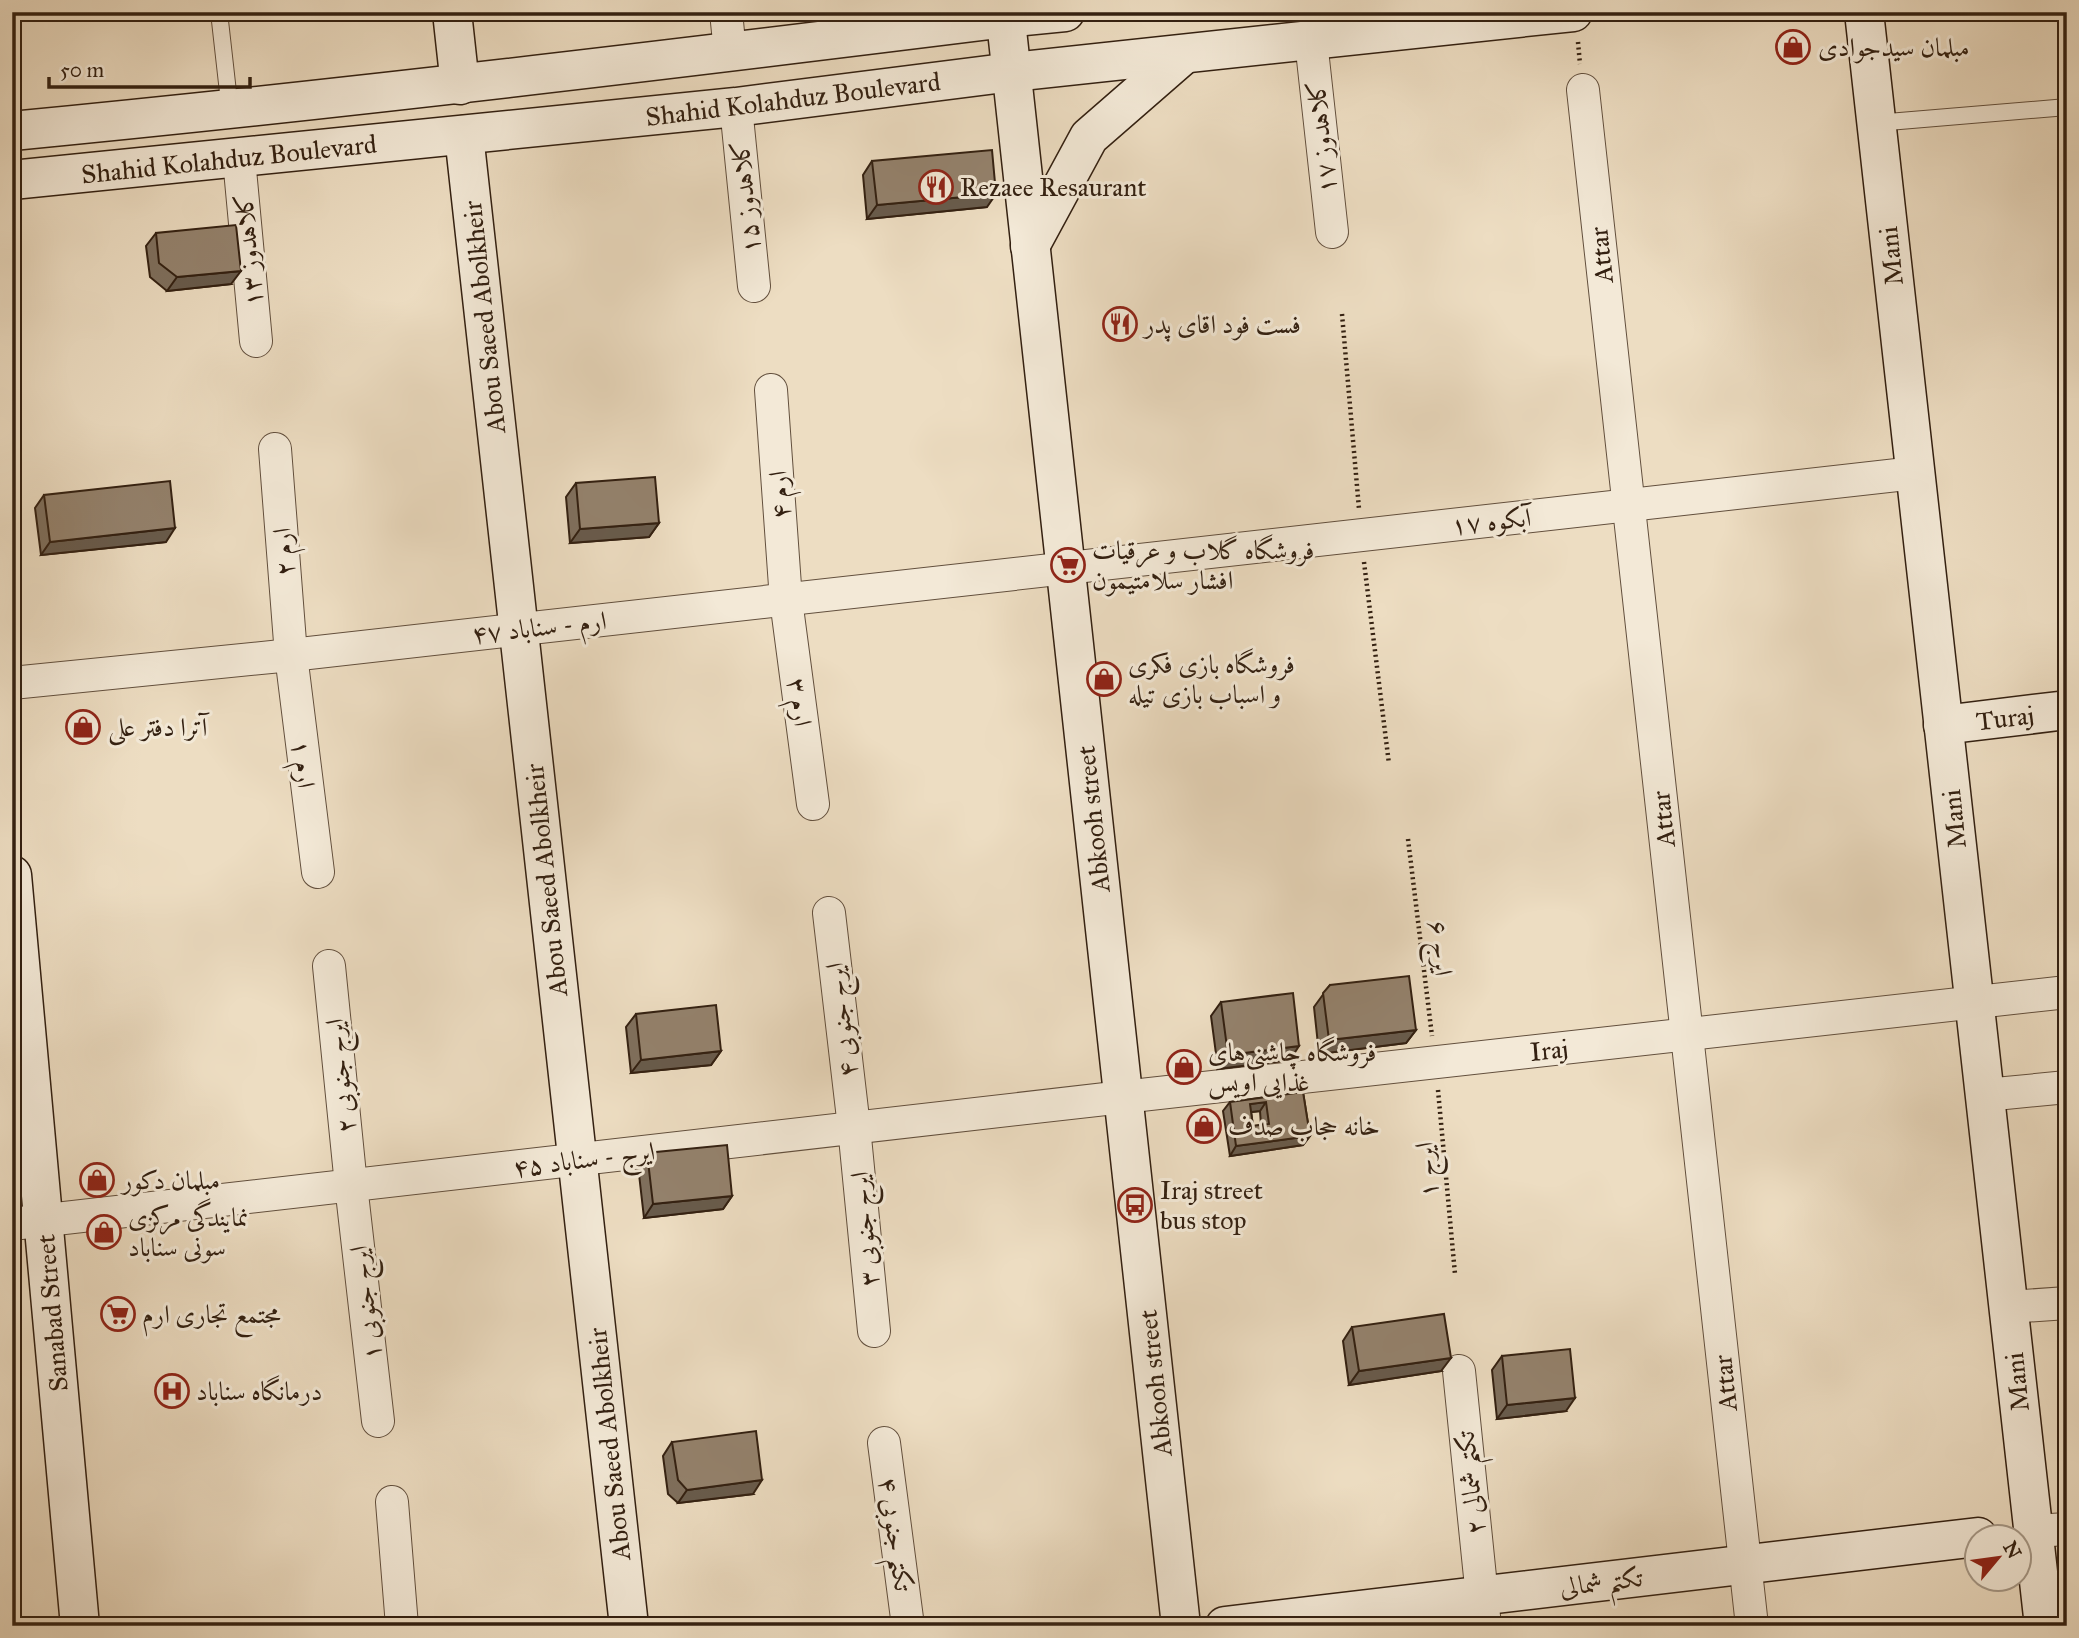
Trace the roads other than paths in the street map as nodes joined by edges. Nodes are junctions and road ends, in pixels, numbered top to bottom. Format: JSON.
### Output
{"nodes":[{"id":1,"x":219,"y":12,"type":"edge"},
{"id":2,"x":452,"y":12,"type":"edge"},
{"id":3,"x":726,"y":12,"type":"edge"},
{"id":4,"x":1065,"y":12,"type":"edge"},
{"id":5,"x":1864,"y":12,"type":"edge"},
{"id":6,"x":1005,"y":15,"type":"edge"},
{"id":7,"x":1575,"y":25,"type":"edge"},
{"id":8,"x":1311,"y":41,"type":"junction"},
{"id":9,"x":730,"y":52,"type":"junction"},
{"id":10,"x":1182,"y":55,"type":"junction"},
{"id":11,"x":1012,"y":72,"type":"junction"},
{"id":12,"x":460,"y":85,"type":"junction"},
{"id":13,"x":1583,"y":90,"type":"road end"},
{"id":14,"x":736,"y":107,"type":"junction"},
{"id":15,"x":2067,"y":107,"type":"edge"},
{"id":16,"x":230,"y":110,"type":"junction"},
{"id":17,"x":1876,"y":123,"type":"junction"},
{"id":18,"x":12,"y":131,"type":"edge"},
{"id":19,"x":464,"y":135,"type":"junction"},
{"id":20,"x":239,"y":159,"type":"junction"},
{"id":21,"x":12,"y":180,"type":"edge"},
{"id":22,"x":1332,"y":232,"type":"dead end"},
{"id":23,"x":1030,"y":246,"type":"junction"},
{"id":24,"x":754,"y":286,"type":"dead end"},
{"id":25,"x":256,"y":341,"type":"dead end"},
{"id":26,"x":771,"y":390,"type":"dead end"},
{"id":27,"x":275,"y":449,"type":"dead end"},
{"id":28,"x":1915,"y":473,"type":"junction"},
{"id":29,"x":1629,"y":505,"type":"junction"},
{"id":30,"x":1066,"y":568,"type":"junction"},
{"id":31,"x":786,"y":600,"type":"junction"},
{"id":32,"x":519,"y":630,"type":"junction"},
{"id":33,"x":291,"y":655,"type":"junction"},
{"id":34,"x":12,"y":683,"type":"edge"},
{"id":35,"x":2067,"y":710,"type":"edge"},
{"id":36,"x":1944,"y":725,"type":"junction"},
{"id":37,"x":813,"y":804,"type":"dead end"},
{"id":38,"x":318,"y":872,"type":"dead end"},
{"id":39,"x":12,"y":875,"type":"edge"},
{"id":40,"x":829,"y":913,"type":"dead end"},
{"id":41,"x":329,"y":966,"type":"dead end"},
{"id":42,"x":2067,"y":992,"type":"edge"},
{"id":43,"x":1975,"y":1003,"type":"junction"},
{"id":44,"x":1687,"y":1035,"type":"junction"},
{"id":45,"x":2067,"y":1087,"type":"edge"},
{"id":46,"x":1985,"y":1095,"type":"junction"},
{"id":47,"x":1123,"y":1097,"type":"junction"},
{"id":48,"x":854,"y":1128,"type":"junction"},
{"id":49,"x":578,"y":1160,"type":"junction"},
{"id":50,"x":351,"y":1185,"type":"junction"},
{"id":51,"x":28,"y":1223,"type":"edge"},
{"id":52,"x":2067,"y":1303,"type":"edge"},
{"id":53,"x":2009,"y":1307,"type":"junction"},
{"id":54,"x":874,"y":1331,"type":"dead end"},
{"id":55,"x":1459,"y":1371,"type":"dead end"},
{"id":56,"x":378,"y":1421,"type":"dead end"},
{"id":57,"x":884,"y":1443,"type":"dead end"},
{"id":58,"x":392,"y":1502,"type":"dead end"},
{"id":59,"x":2050,"y":1530,"type":"edge"},
{"id":60,"x":1964,"y":1540,"type":"edge"},
{"id":61,"x":1745,"y":1565,"type":"junction"},
{"id":62,"x":1483,"y":1611,"type":"edge"},
{"id":63,"x":80,"y":1626,"type":"edge"},
{"id":64,"x":402,"y":1626,"type":"edge"},
{"id":65,"x":629,"y":1626,"type":"edge"},
{"id":66,"x":908,"y":1626,"type":"edge"},
{"id":67,"x":1181,"y":1626,"type":"edge"},
{"id":68,"x":1224,"y":1626,"type":"edge"},
{"id":69,"x":1752,"y":1626,"type":"edge"},
{"id":70,"x":2044,"y":1626,"type":"edge"}],
"edges":[{"from":1,"to":16,"type":"lane"},
{"from":2,"to":12,"type":"main road"},
{"from":3,"to":9,"type":"street"},
{"from":4,"to":6,"type":"main road","name":"Shahid Kolahduz Boulevard"},
{"from":5,"to":17,"type":"main road","name":"Mani"},
{"from":6,"to":9,"type":"main road","name":"Shahid Kolahduz Boulevard"},
{"from":6,"to":11,"type":"main road","name":"Abkooh street"},
{"from":7,"to":8,"type":"main road","name":"Shahid Kolahduz Boulevard"},
{"from":8,"to":10,"type":"main road","name":"Shahid Kolahduz Boulevard"},
{"from":8,"to":22,"type":"street","name":"کلاهدوز ۱۷"},
{"from":9,"to":12,"type":"main road","name":"Shahid Kolahduz Boulevard"},
{"from":10,"to":11,"type":"main road","name":"Shahid Kolahduz Boulevard"},
{"from":10,"to":23,"type":"main road"},
{"from":11,"to":14,"type":"main road","name":"Shahid Kolahduz Boulevard"},
{"from":11,"to":23,"type":"main road","name":"Abkooh street"},
{"from":12,"to":16,"type":"main road","name":"Shahid Kolahduz Boulevard"},
{"from":13,"to":29,"type":"street","name":"Attar"},
{"from":14,"to":19,"type":"main road","name":"Shahid Kolahduz Boulevard"},
{"from":14,"to":24,"type":"street","name":"کلاهدوز ۱۵"},
{"from":15,"to":17,"type":"lane"},
{"from":16,"to":18,"type":"main road","name":"Shahid Kolahduz Boulevard"},
{"from":17,"to":28,"type":"main road","name":"Mani"},
{"from":19,"to":20,"type":"main road","name":"Shahid Kolahduz Boulevard"},
{"from":19,"to":32,"type":"main road","name":"Abou Saeed Abolkheir"},
{"from":20,"to":21,"type":"main road","name":"Shahid Kolahduz Boulevard"},
{"from":20,"to":25,"type":"street","name":"کلاهدوز ۱۳"},
{"from":23,"to":30,"type":"main road","name":"Abkooh street"},
{"from":26,"to":31,"type":"street","name":"ارم ۴"},
{"from":27,"to":33,"type":"street","name":"ارم ۲"},
{"from":28,"to":29,"type":"street","name":"آبکوه ۱۷"},
{"from":28,"to":36,"type":"main road","name":"Mani"},
{"from":29,"to":30,"type":"street","name":"آبکوه ۱۷"},
{"from":29,"to":44,"type":"street","name":"Attar"},
{"from":30,"to":31,"type":"street","name":"ارم - سناباد ۴۷"},
{"from":30,"to":47,"type":"main road","name":"Abkooh street"},
{"from":31,"to":32,"type":"street","name":"ارم - سناباد ۴۷"},
{"from":31,"to":37,"type":"street","name":"ارم ۳"},
{"from":32,"to":33,"type":"street","name":"ارم - سناباد ۴۷"},
{"from":32,"to":49,"type":"main road","name":"Abou Saeed Abolkheir"},
{"from":33,"to":34,"type":"street","name":"ارم - سناباد ۴۷"},
{"from":33,"to":38,"type":"street","name":"ارم ۱"},
{"from":35,"to":36,"type":"main road","name":"Turaj"},
{"from":36,"to":43,"type":"main road","name":"Mani"},
{"from":39,"to":51,"type":"main road","name":"Sanabad Street"},
{"from":40,"to":48,"type":"street","name":"ایرج جنوبی ۴"},
{"from":41,"to":50,"type":"street","name":"ایرج جنوبی ۲"},
{"from":42,"to":43,"type":"street","name":"Iraj"},
{"from":43,"to":44,"type":"street","name":"Iraj"},
{"from":43,"to":46,"type":"main road","name":"Mani"},
{"from":44,"to":47,"type":"street","name":"Iraj"},
{"from":44,"to":61,"type":"street","name":"Attar"},
{"from":45,"to":46,"type":"street"},
{"from":46,"to":53,"type":"main road","name":"Mani"},
{"from":47,"to":48,"type":"street","name":"ایرج - سناباد ۴۵"},
{"from":47,"to":67,"type":"main road","name":"Abkooh street"},
{"from":48,"to":49,"type":"street","name":"ایرج - سناباد ۴۵"},
{"from":48,"to":54,"type":"street","name":"ایرج جنوبی ۳"},
{"from":49,"to":50,"type":"street","name":"ایرج - سناباد ۴۵"},
{"from":49,"to":65,"type":"main road","name":"Abou Saeed Abolkheir"},
{"from":50,"to":51,"type":"street","name":"ایرج - سناباد ۴۵"},
{"from":50,"to":56,"type":"street","name":"ایرج جنوبی ۱"},
{"from":51,"to":63,"type":"main road","name":"Sanabad Street"},
{"from":52,"to":53,"type":"street"},
{"from":53,"to":59,"type":"main road","name":"Mani"},
{"from":55,"to":62,"type":"street","name":"تکتم شمالی ۲"},
{"from":57,"to":66,"type":"street","name":"تکتم جنوبی ۴"},
{"from":58,"to":64,"type":"street"},
{"from":59,"to":70,"type":"main road","name":"Mani"},
{"from":60,"to":61,"type":"main road","name":"تکتم شمالی"},
{"from":61,"to":62,"type":"main road","name":"تکتم شمالی"},
{"from":61,"to":69,"type":"street","name":"Attar"},
{"from":62,"to":68,"type":"main road","name":"تکتم شمالی"}]}
